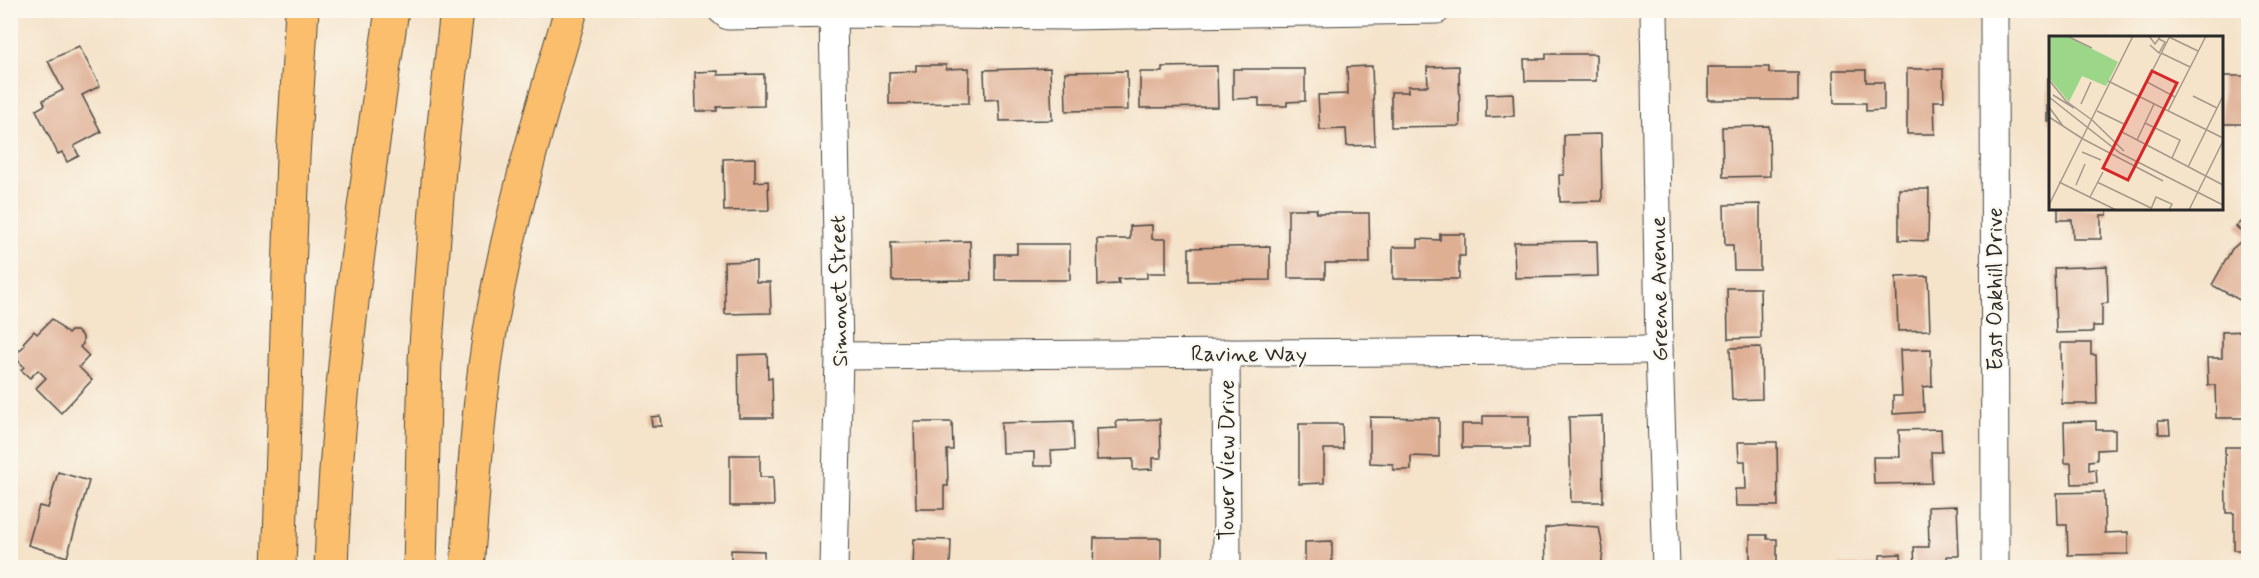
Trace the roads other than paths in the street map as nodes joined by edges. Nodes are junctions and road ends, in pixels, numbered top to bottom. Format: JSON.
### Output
{"nodes":[{"id":1,"x":302,"y":10,"type":"edge"},
{"id":2,"x":392,"y":10,"type":"edge"},
{"id":3,"x":457,"y":10,"type":"edge"},
{"id":4,"x":571,"y":10,"type":"edge"},
{"id":5,"x":721,"y":10,"type":"edge"},
{"id":6,"x":1437,"y":10,"type":"edge"},
{"id":7,"x":1654,"y":10,"type":"edge"},
{"id":8,"x":1994,"y":10,"type":"edge"},
{"id":9,"x":1011,"y":13,"type":"edge"},
{"id":10,"x":833,"y":14,"type":"junction"},
{"id":11,"x":1659,"y":350,"type":"junction"},
{"id":12,"x":1226,"y":353,"type":"junction"},
{"id":13,"x":839,"y":356,"type":"junction"},
{"id":14,"x":279,"y":567,"type":"edge"},
{"id":15,"x":331,"y":567,"type":"edge"},
{"id":16,"x":420,"y":567,"type":"edge"},
{"id":17,"x":467,"y":567,"type":"edge"},
{"id":18,"x":834,"y":567,"type":"edge"},
{"id":19,"x":1227,"y":567,"type":"edge"},
{"id":20,"x":1666,"y":567,"type":"edge"},
{"id":21,"x":1995,"y":567,"type":"edge"}],
"edges":[{"from":1,"to":14,"type":"highway"},
{"from":2,"to":15,"type":"highway"},
{"from":3,"to":16,"type":"highway"},
{"from":4,"to":17,"type":"highway"},
{"from":5,"to":10,"type":"street"},
{"from":6,"to":9,"type":"street"},
{"from":7,"to":11,"type":"street","name":"Greene Avenue"},
{"from":8,"to":21,"type":"street","name":"East Oakhill Drive"},
{"from":9,"to":10,"type":"street"},
{"from":10,"to":13,"type":"street","name":"Simonet Street"},
{"from":11,"to":12,"type":"street","name":"Ravine Way"},
{"from":11,"to":20,"type":"street","name":"Greene Avenue"},
{"from":12,"to":13,"type":"street","name":"Ravine Way"},
{"from":12,"to":19,"type":"street","name":"Tower View Drive"},
{"from":13,"to":18,"type":"street","name":"Simonet Street"}]}
